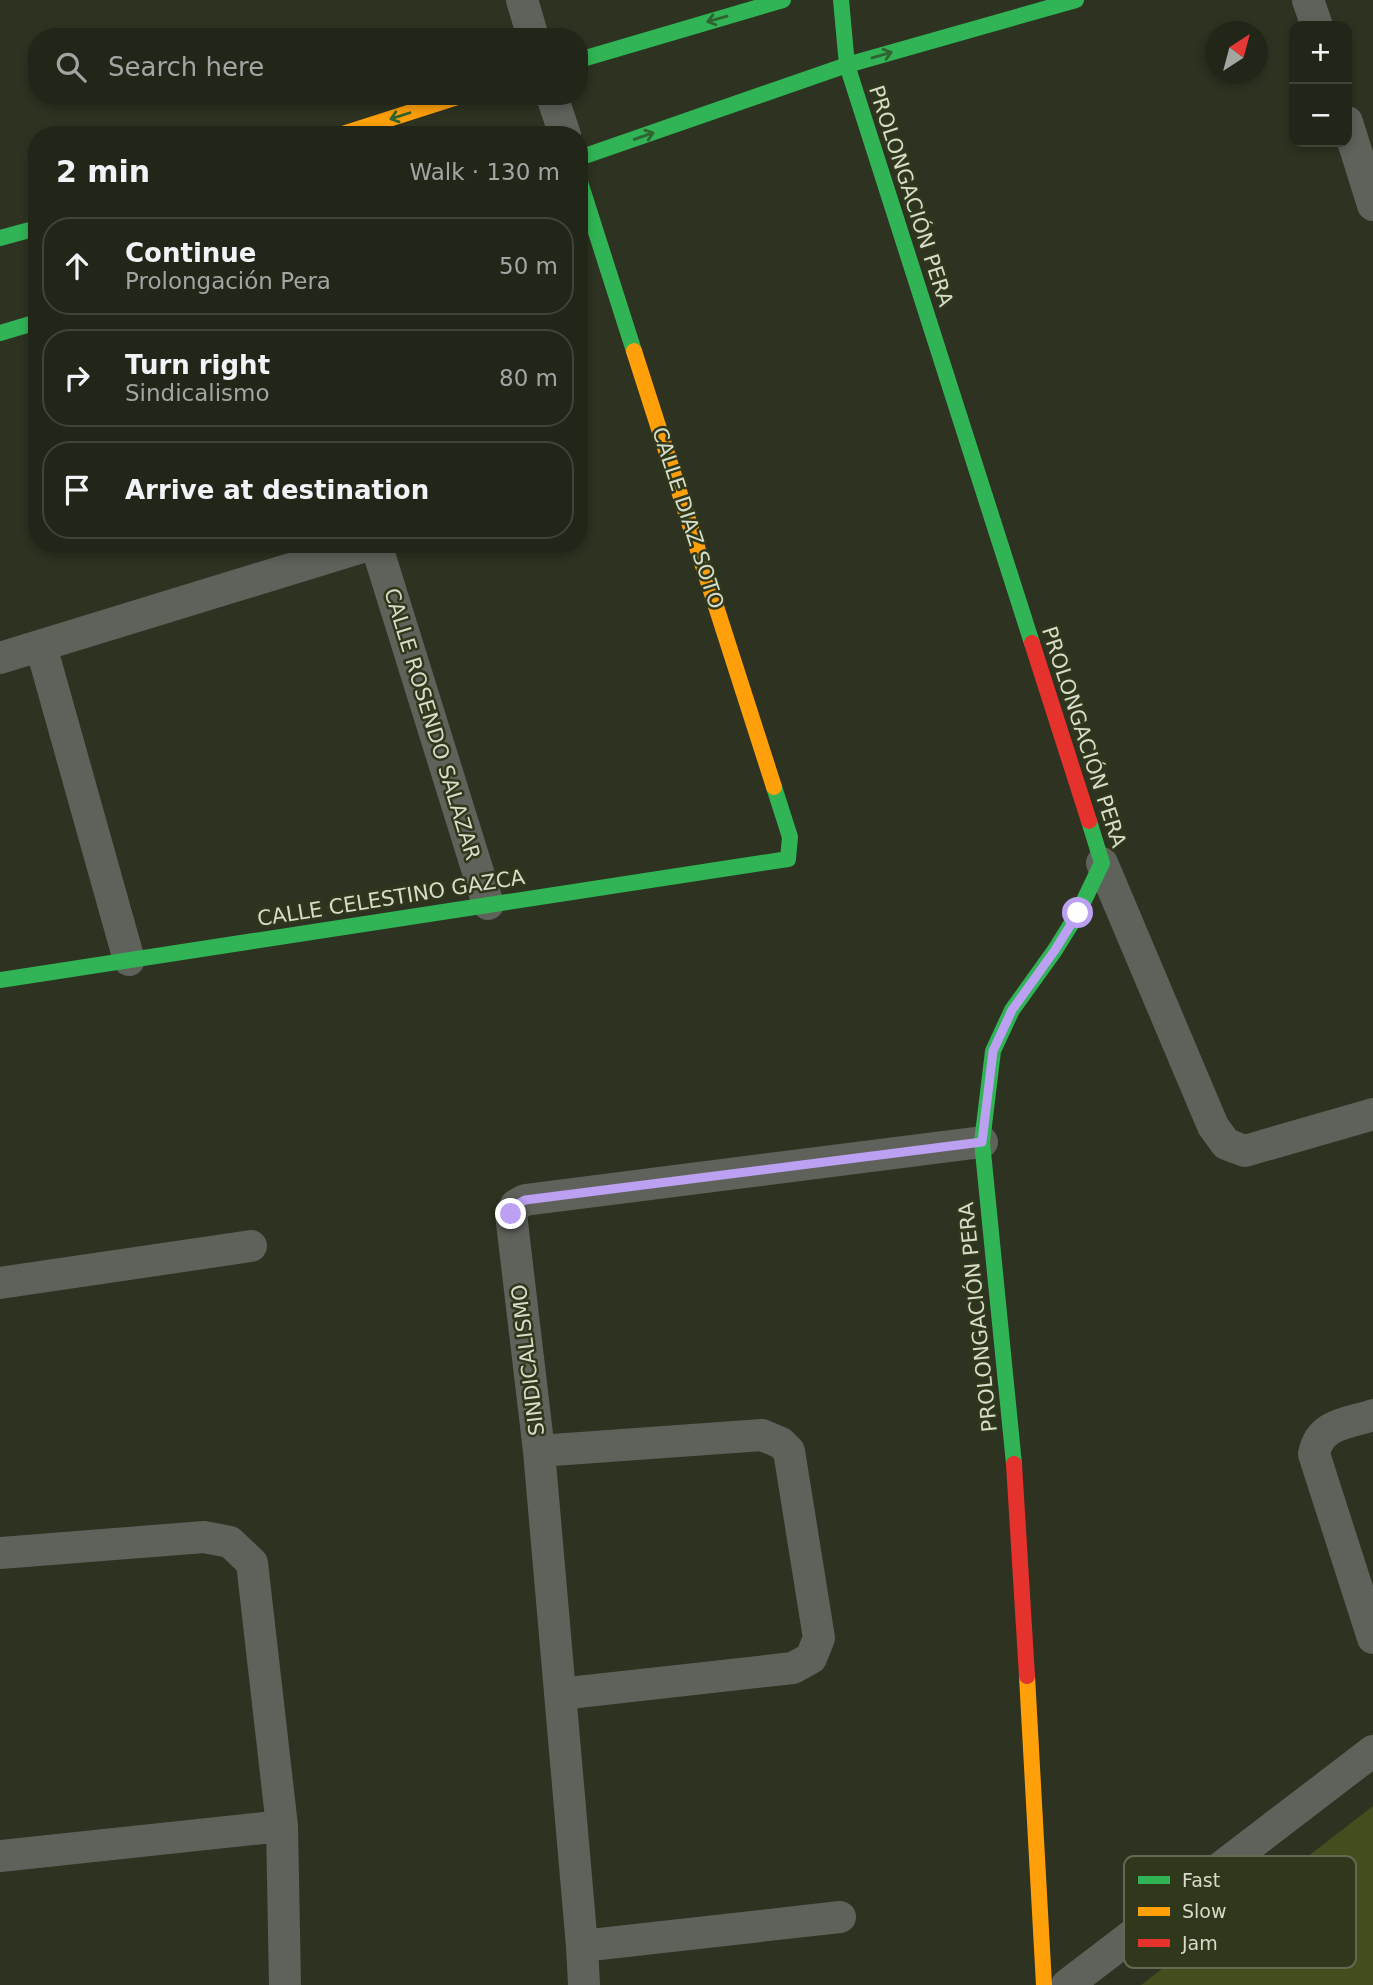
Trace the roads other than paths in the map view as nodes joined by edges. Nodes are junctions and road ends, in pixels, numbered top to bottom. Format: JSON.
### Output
{"nodes":[{"id":1,"x":522,"y":0,"type":"edge"},
{"id":2,"x":783,"y":0,"type":"edge"},
{"id":3,"x":841,"y":0,"type":"edge"},
{"id":4,"x":1076,"y":0,"type":"edge"},
{"id":5,"x":1308,"y":0,"type":"edge"},
{"id":6,"x":1315,"y":21,"type":"edge"},
{"id":7,"x":530,"y":28,"type":"edge"},
{"id":8,"x":588,"y":57,"type":"edge"},
{"id":9,"x":847,"y":65,"type":"junction"},
{"id":10,"x":433,"y":105,"type":"edge"},
{"id":11,"x":555,"y":105,"type":"edge"},
{"id":12,"x":367,"y":126,"type":"edge"},
{"id":13,"x":562,"y":126,"type":"edge"},
{"id":14,"x":1352,"y":138,"type":"edge"},
{"id":15,"x":588,"y":155,"type":"edge"},
{"id":16,"x":1373,"y":205,"type":"edge"},
{"id":17,"x":588,"y":207,"type":"edge"},
{"id":18,"x":28,"y":230,"type":"edge"},
{"id":19,"x":0,"y":238,"type":"edge"},
{"id":20,"x":28,"y":325,"type":"edge"},
{"id":21,"x":0,"y":333,"type":"edge"},
{"id":22,"x":345,"y":553,"type":"edge"},
{"id":23,"x":377,"y":553,"type":"edge"},
{"id":24,"x":41,"y":646,"type":"junction"},
{"id":25,"x":0,"y":658,"type":"edge"},
{"id":26,"x":788,"y":859,"type":"joint"},
{"id":27,"x":1102,"y":863,"type":"junction"},
{"id":28,"x":488,"y":904,"type":"junction"},
{"id":29,"x":130,"y":960,"type":"junction"},
{"id":30,"x":0,"y":980,"type":"edge"},
{"id":31,"x":1373,"y":1114,"type":"edge"},
{"id":32,"x":982,"y":1142,"type":"junction"},
{"id":33,"x":251,"y":1246,"type":"dead end"},
{"id":34,"x":0,"y":1283,"type":"edge"},
{"id":35,"x":1373,"y":1415,"type":"edge"},
{"id":36,"x":539,"y":1451,"type":"junction"},
{"id":37,"x":0,"y":1553,"type":"edge"},
{"id":38,"x":1373,"y":1638,"type":"edge"},
{"id":39,"x":560,"y":1694,"type":"junction"},
{"id":40,"x":1373,"y":1751,"type":"edge"},
{"id":41,"x":282,"y":1826,"type":"junction"},
{"id":42,"x":0,"y":1856,"type":"edge"},
{"id":43,"x":1236,"y":1856,"type":"edge"},
{"id":44,"x":840,"y":1917,"type":"dead end"},
{"id":45,"x":1124,"y":1942,"type":"edge"},
{"id":46,"x":582,"y":1946,"type":"junction"},
{"id":47,"x":285,"y":1985,"type":"edge"},
{"id":48,"x":584,"y":1985,"type":"edge"},
{"id":49,"x":1044,"y":1985,"type":"edge"},
{"id":50,"x":1068,"y":1985,"type":"edge"}],
"edges":[{"from":1,"to":7,"type":"street"},
{"from":2,"to":8,"type":"street","one_way":true},
{"from":3,"to":9,"type":"street","name":"PROLONGACIÓN PERA"},
{"from":9,"to":4,"type":"street","one_way":true},
{"from":5,"to":6,"type":"street"},
{"from":15,"to":9,"type":"street","one_way":true},
{"from":9,"to":27,"type":"street","name":"PROLONGACIÓN PERA"},
{"from":10,"to":12,"type":"street","one_way":true},
{"from":11,"to":13,"type":"street"},
{"from":14,"to":16,"type":"street"},
{"from":17,"to":26,"type":"street","name":"CALLE DIAZ SOTO"},
{"from":18,"to":19,"type":"street"},
{"from":20,"to":21,"type":"street"},
{"from":22,"to":24,"type":"street"},
{"from":23,"to":28,"type":"street","name":"CALLE ROSENDO SALAZAR"},
{"from":24,"to":25,"type":"street"},
{"from":24,"to":29,"type":"street"},
{"from":26,"to":28,"type":"street","name":"CALLE CELESTINO GAZCA"},
{"from":27,"to":31,"type":"street"},
{"from":27,"to":32,"type":"street","name":"PROLONGACIÓN PERA"},
{"from":28,"to":29,"type":"street","name":"CALLE CELESTINO GAZCA"},
{"from":29,"to":30,"type":"street","name":"CALLE CELESTINO GAZCA"},
{"from":32,"to":36,"type":"street","name":"SINDICALISMO"},
{"from":32,"to":49,"type":"street","name":"PROLONGACIÓN PERA"},
{"from":33,"to":34,"type":"street"},
{"from":35,"to":38,"type":"street"},
{"from":36,"to":39,"type":"street","name":"SINDICALISMO"},
{"from":36,"to":39,"type":"street"},
{"from":37,"to":41,"type":"street"},
{"from":39,"to":46,"type":"street","name":"SINDICALISMO"},
{"from":40,"to":43,"type":"street"},
{"from":41,"to":42,"type":"street"},
{"from":41,"to":47,"type":"street"},
{"from":44,"to":46,"type":"street"},
{"from":45,"to":50,"type":"street"},
{"from":46,"to":48,"type":"street","name":"SINDICALISMO"}]}
